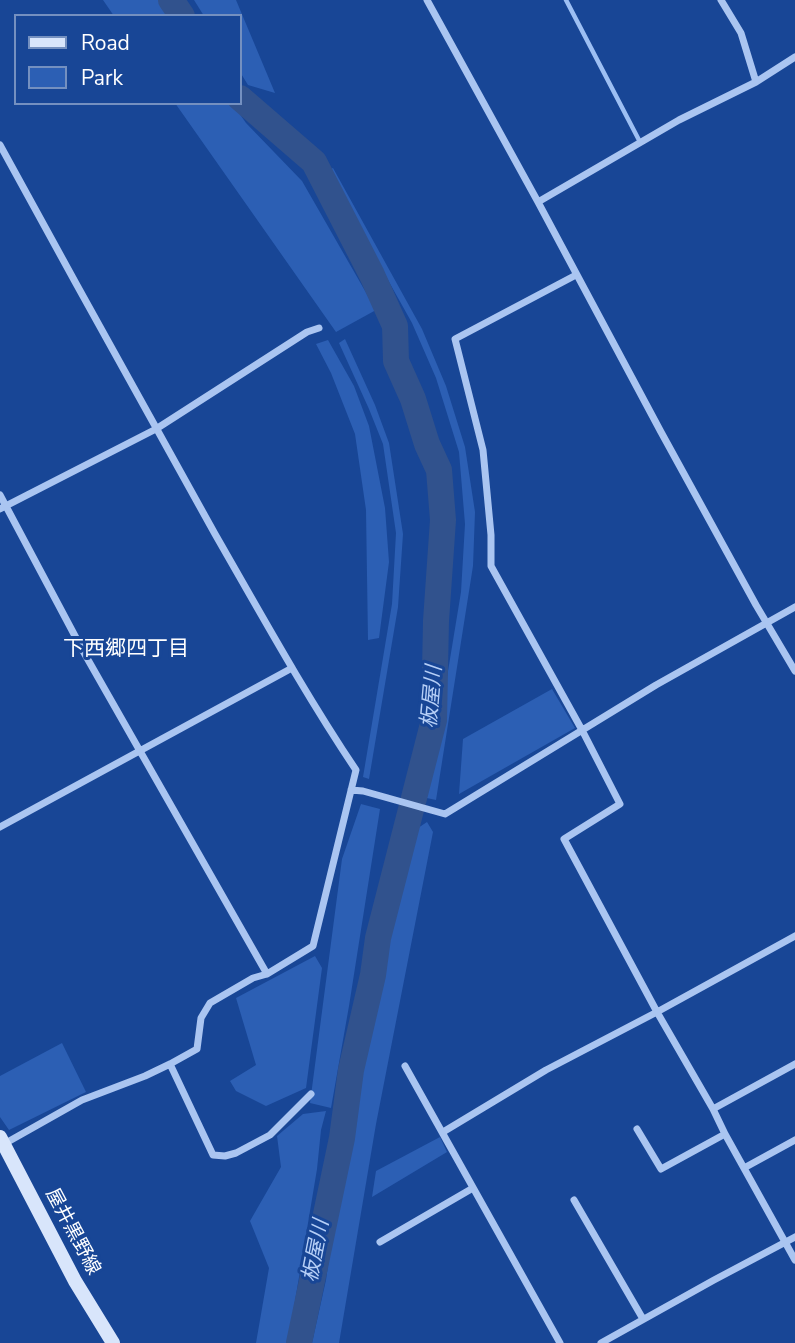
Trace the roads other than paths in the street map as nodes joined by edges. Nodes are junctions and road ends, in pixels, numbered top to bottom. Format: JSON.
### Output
{"nodes":[{"id":1,"x":427,"y":0,"type":"edge"},
{"id":2,"x":722,"y":0,"type":"edge"},
{"id":3,"x":795,"y":57,"type":"edge"},
{"id":4,"x":756,"y":82,"type":"junction"},
{"id":5,"x":0,"y":145,"type":"edge"},
{"id":6,"x":538,"y":202,"type":"junction"},
{"id":7,"x":576,"y":275,"type":"junction"},
{"id":8,"x":318,"y":328,"type":"dead end"},
{"id":9,"x":156,"y":429,"type":"junction"},
{"id":10,"x":0,"y":495,"type":"edge"},
{"id":11,"x":3,"y":507,"type":"edge"},
{"id":12,"x":795,"y":607,"type":"edge"},
{"id":13,"x":767,"y":622,"type":"junction"},
{"id":14,"x":292,"y":668,"type":"junction"},
{"id":15,"x":795,"y":671,"type":"edge"},
{"id":16,"x":582,"y":730,"type":"junction"},
{"id":17,"x":140,"y":752,"type":"junction"},
{"id":18,"x":351,"y":790,"type":"junction"},
{"id":19,"x":0,"y":827,"type":"edge"},
{"id":20,"x":795,"y":936,"type":"edge"},
{"id":21,"x":267,"y":974,"type":"junction"},
{"id":22,"x":657,"y":1012,"type":"junction"},
{"id":23,"x":170,"y":1064,"type":"junction"},
{"id":24,"x":795,"y":1064,"type":"edge"},
{"id":25,"x":405,"y":1066,"type":"dead end"},
{"id":26,"x":311,"y":1094,"type":"dead end"},
{"id":27,"x":713,"y":1109,"type":"junction"},
{"id":28,"x":637,"y":1129,"type":"dead end"},
{"id":29,"x":443,"y":1132,"type":"junction"},
{"id":30,"x":725,"y":1135,"type":"junction"},
{"id":31,"x":795,"y":1140,"type":"edge"},
{"id":32,"x":1,"y":1142,"type":"edge"},
{"id":33,"x":744,"y":1168,"type":"junction"},
{"id":34,"x":473,"y":1188,"type":"junction"},
{"id":35,"x":574,"y":1200,"type":"dead end"},
{"id":36,"x":795,"y":1237,"type":"edge"},
{"id":37,"x":380,"y":1242,"type":"dead end"},
{"id":38,"x":785,"y":1242,"type":"junction"},
{"id":39,"x":795,"y":1260,"type":"edge"},
{"id":40,"x":643,"y":1319,"type":"junction"},
{"id":41,"x":113,"y":1343,"type":"edge"},
{"id":42,"x":560,"y":1343,"type":"edge"},
{"id":43,"x":601,"y":1343,"type":"edge"}],
"edges":[{"from":1,"to":6,"type":"street"},
{"from":2,"to":4,"type":"street"},
{"from":3,"to":4,"type":"street"},
{"from":4,"to":6,"type":"street"},
{"from":5,"to":9,"type":"street"},
{"from":6,"to":7,"type":"street"},
{"from":7,"to":13,"type":"street"},
{"from":7,"to":16,"type":"street"},
{"from":8,"to":9,"type":"street"},
{"from":9,"to":11,"type":"street"},
{"from":9,"to":14,"type":"street"},
{"from":10,"to":11,"type":"street"},
{"from":11,"to":17,"type":"street"},
{"from":12,"to":13,"type":"street"},
{"from":13,"to":15,"type":"street"},
{"from":13,"to":16,"type":"street"},
{"from":14,"to":17,"type":"street"},
{"from":14,"to":18,"type":"street"},
{"from":16,"to":18,"type":"street"},
{"from":16,"to":22,"type":"street"},
{"from":17,"to":19,"type":"street"},
{"from":17,"to":21,"type":"street"},
{"from":18,"to":21,"type":"street"},
{"from":20,"to":22,"type":"street"},
{"from":21,"to":23,"type":"street"},
{"from":22,"to":27,"type":"street"},
{"from":22,"to":29,"type":"street"},
{"from":23,"to":26,"type":"street"},
{"from":23,"to":32,"type":"street"},
{"from":24,"to":27,"type":"street"},
{"from":25,"to":29,"type":"street"},
{"from":27,"to":30,"type":"street"},
{"from":28,"to":30,"type":"street"},
{"from":29,"to":34,"type":"street"},
{"from":30,"to":33,"type":"street"},
{"from":31,"to":33,"type":"street"},
{"from":32,"to":41,"type":"main road","name":"屋井黒野線"},
{"from":33,"to":38,"type":"street"},
{"from":34,"to":37,"type":"street"},
{"from":34,"to":42,"type":"street"},
{"from":35,"to":40,"type":"street"},
{"from":36,"to":38,"type":"street"},
{"from":38,"to":39,"type":"street"},
{"from":38,"to":40,"type":"street"},
{"from":40,"to":43,"type":"street"}]}
